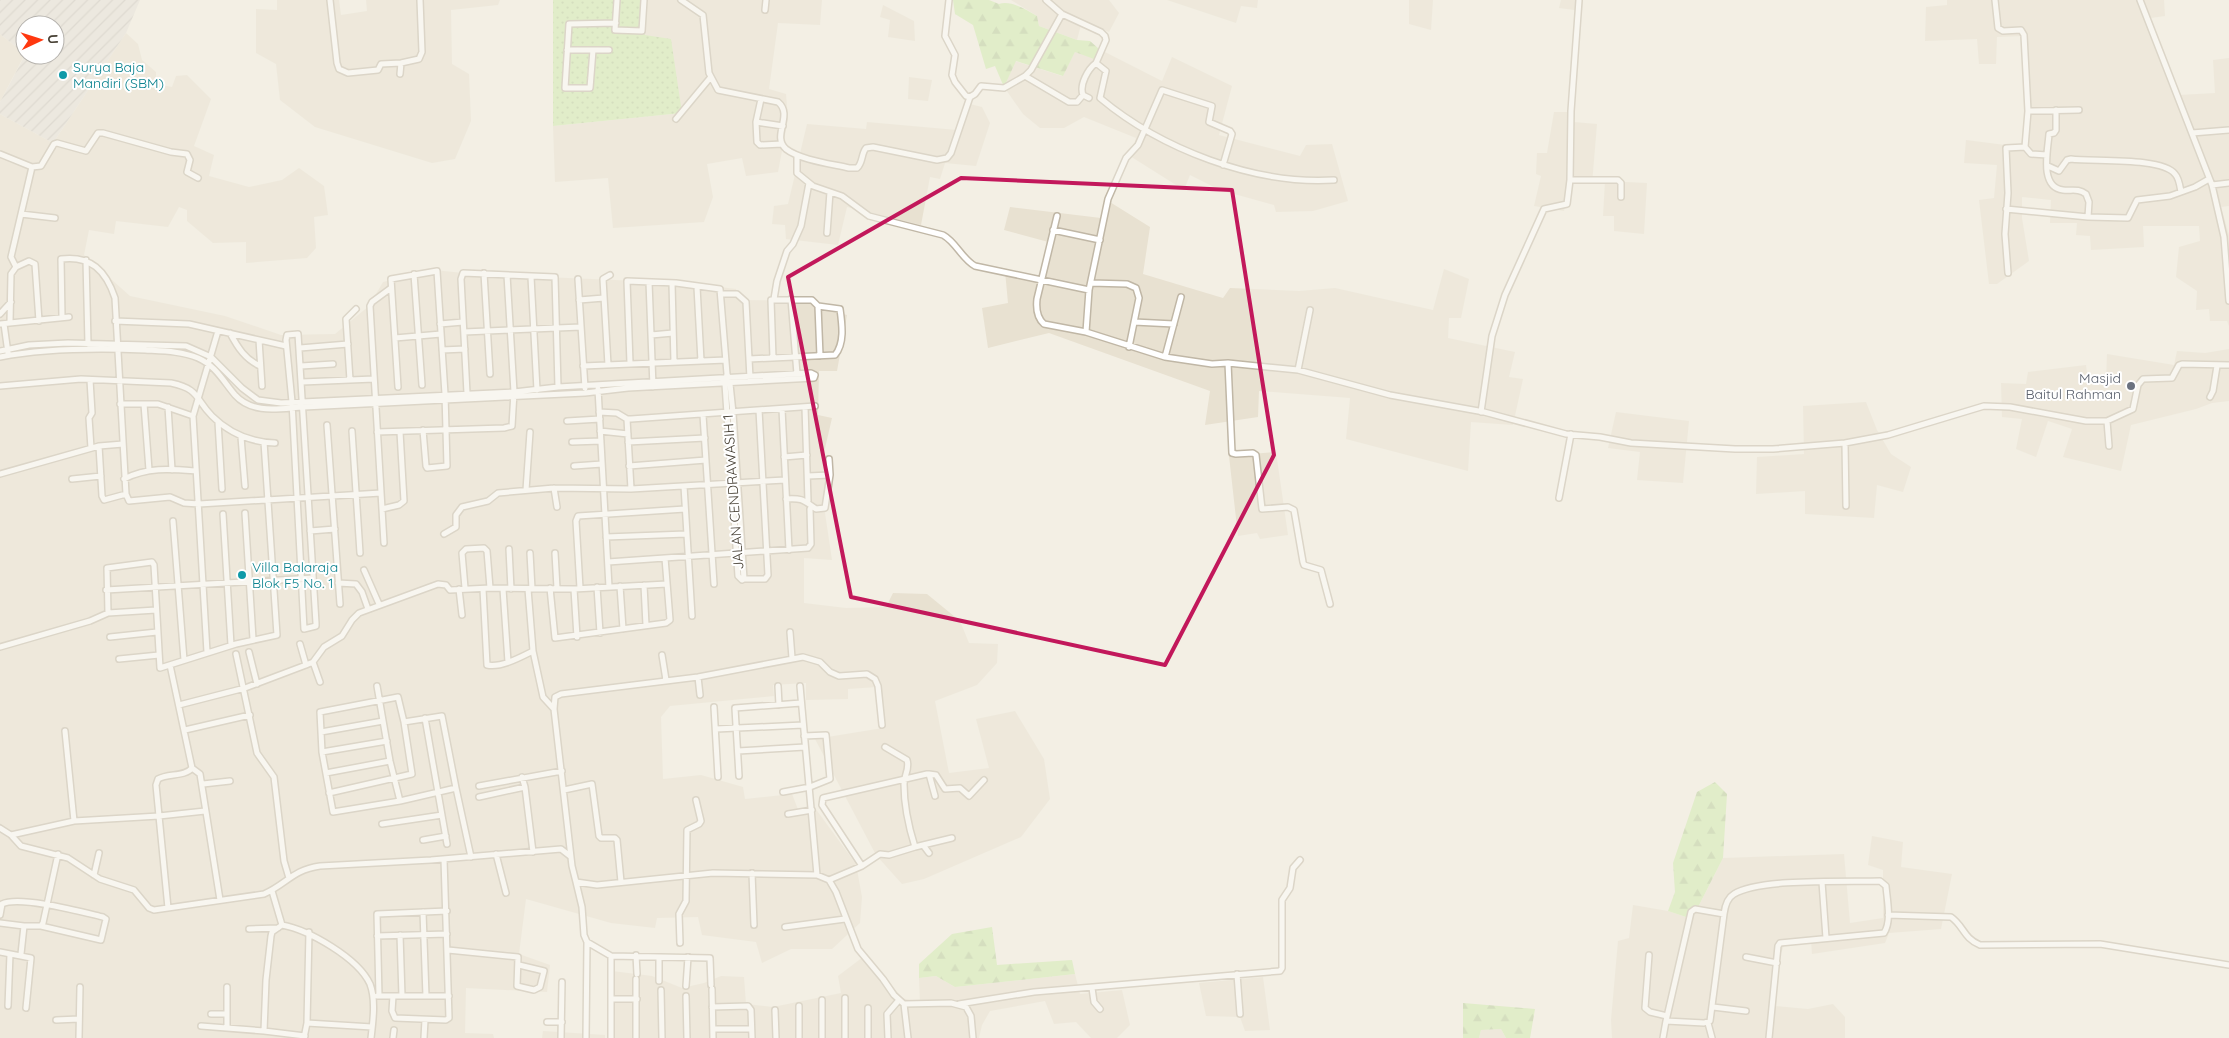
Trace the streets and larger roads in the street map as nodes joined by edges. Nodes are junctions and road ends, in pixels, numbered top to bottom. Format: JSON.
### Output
{"nodes":[{"id":1,"x":330,"y":0,"type":"edge"},
{"id":2,"x":420,"y":0,"type":"edge"},
{"id":3,"x":617,"y":0,"type":"edge"},
{"id":4,"x":644,"y":0,"type":"edge"},
{"id":5,"x":681,"y":0,"type":"edge"},
{"id":6,"x":766,"y":0,"type":"edge"},
{"id":7,"x":949,"y":0,"type":"edge"},
{"id":8,"x":1046,"y":0,"type":"edge"},
{"id":9,"x":1579,"y":0,"type":"edge"},
{"id":10,"x":1995,"y":0,"type":"edge"},
{"id":11,"x":2140,"y":0,"type":"edge"},
{"id":12,"x":766,"y":10,"type":"dead end"},
{"id":13,"x":1062,"y":14,"type":"junction"},
{"id":14,"x":616,"y":23,"type":"junction"},
{"id":15,"x":567,"y":50,"type":"junction"},
{"id":16,"x":593,"y":50,"type":"junction"},
{"id":17,"x":609,"y":50,"type":"dead end"},
{"id":18,"x":1096,"y":63,"type":"junction"},
{"id":19,"x":401,"y":64,"type":"junction"},
{"id":20,"x":400,"y":74,"type":"dead end"},
{"id":21,"x":1025,"y":76,"type":"junction"},
{"id":22,"x":710,"y":78,"type":"junction"},
{"id":23,"x":1083,"y":95,"type":"junction"},
{"id":24,"x":970,"y":97,"type":"junction"},
{"id":25,"x":1089,"y":98,"type":"dead end"},
{"id":26,"x":761,"y":99,"type":"junction"},
{"id":27,"x":2056,"y":110,"type":"junction"},
{"id":28,"x":2079,"y":110,"type":"dead end"},
{"id":29,"x":2028,"y":111,"type":"junction"},
{"id":30,"x":676,"y":119,"type":"dead end"},
{"id":31,"x":756,"y":122,"type":"junction"},
{"id":32,"x":783,"y":126,"type":"junction"},
{"id":33,"x":1146,"y":128,"type":"junction"},
{"id":34,"x":2229,"y":130,"type":"edge"},
{"id":35,"x":2192,"y":133,"type":"junction"},
{"id":36,"x":782,"y":144,"type":"junction"},
{"id":37,"x":2025,"y":147,"type":"junction"},
{"id":38,"x":0,"y":154,"type":"edge"},
{"id":39,"x":797,"y":155,"type":"junction"},
{"id":40,"x":2048,"y":155,"type":"junction"},
{"id":41,"x":1223,"y":165,"type":"junction"},
{"id":42,"x":2048,"y":166,"type":"junction"},
{"id":43,"x":32,"y":167,"type":"junction"},
{"id":44,"x":198,"y":178,"type":"dead end"},
{"id":45,"x":2209,"y":179,"type":"junction"},
{"id":46,"x":1334,"y":180,"type":"dead end"},
{"id":47,"x":1570,"y":180,"type":"junction"},
{"id":48,"x":809,"y":183,"type":"junction"},
{"id":49,"x":2229,"y":184,"type":"edge"},
{"id":50,"x":2212,"y":185,"type":"junction"},
{"id":51,"x":830,"y":192,"type":"junction"},
{"id":52,"x":2181,"y":192,"type":"junction"},
{"id":53,"x":1621,"y":197,"type":"dead end"},
{"id":54,"x":2006,"y":209,"type":"junction"},
{"id":55,"x":21,"y":214,"type":"junction"},
{"id":56,"x":1057,"y":216,"type":"dead end"},
{"id":57,"x":2088,"y":217,"type":"junction"},
{"id":58,"x":55,"y":218,"type":"dead end"},
{"id":59,"x":1054,"y":230,"type":"junction"},
{"id":60,"x":827,"y":233,"type":"dead end"},
{"id":61,"x":2227,"y":237,"type":"edge"},
{"id":62,"x":1100,"y":240,"type":"junction"},
{"id":63,"x":86,"y":260,"type":"junction"},
{"id":64,"x":16,"y":268,"type":"junction"},
{"id":65,"x":484,"y":273,"type":"junction"},
{"id":66,"x":2008,"y":273,"type":"dead end"},
{"id":67,"x":414,"y":274,"type":"junction"},
{"id":68,"x":508,"y":275,"type":"junction"},
{"id":69,"x":610,"y":275,"type":"dead end"},
{"id":70,"x":532,"y":277,"type":"junction"},
{"id":71,"x":578,"y":279,"type":"dead end"},
{"id":72,"x":1041,"y":279,"type":"junction"},
{"id":73,"x":649,"y":282,"type":"junction"},
{"id":74,"x":672,"y":283,"type":"junction"},
{"id":75,"x":1091,"y":283,"type":"junction"},
{"id":76,"x":697,"y":286,"type":"junction"},
{"id":77,"x":391,"y":288,"type":"junction"},
{"id":78,"x":1089,"y":290,"type":"junction"},
{"id":79,"x":721,"y":294,"type":"junction"},
{"id":80,"x":1181,"y":297,"type":"dead end"},
{"id":81,"x":604,"y":298,"type":"junction"},
{"id":82,"x":774,"y":299,"type":"junction"},
{"id":83,"x":791,"y":299,"type":"junction"},
{"id":84,"x":579,"y":300,"type":"junction"},
{"id":85,"x":2229,"y":301,"type":"edge"},
{"id":86,"x":11,"y":302,"type":"junction"},
{"id":87,"x":818,"y":306,"type":"junction"},
{"id":88,"x":356,"y":309,"type":"dead end"},
{"id":89,"x":1310,"y":310,"type":"dead end"},
{"id":90,"x":0,"y":314,"type":"edge"},
{"id":91,"x":62,"y":317,"type":"junction"},
{"id":92,"x":69,"y":317,"type":"dead end"},
{"id":93,"x":39,"y":320,"type":"junction"},
{"id":94,"x":115,"y":321,"type":"junction"},
{"id":95,"x":10,"y":322,"type":"junction"},
{"id":96,"x":463,"y":322,"type":"junction"},
{"id":97,"x":1134,"y":322,"type":"junction"},
{"id":98,"x":2,"y":324,"type":"edge"},
{"id":99,"x":440,"y":324,"type":"junction"},
{"id":100,"x":1174,"y":324,"type":"junction"},
{"id":101,"x":581,"y":327,"type":"junction"},
{"id":102,"x":558,"y":328,"type":"junction"},
{"id":103,"x":534,"y":330,"type":"junction"},
{"id":104,"x":218,"y":331,"type":"junction"},
{"id":105,"x":511,"y":331,"type":"junction"},
{"id":106,"x":464,"y":332,"type":"junction"},
{"id":107,"x":487,"y":332,"type":"junction"},
{"id":108,"x":1086,"y":332,"type":"junction"},
{"id":109,"x":674,"y":333,"type":"junction"},
{"id":110,"x":230,"y":334,"type":"junction"},
{"id":111,"x":441,"y":334,"type":"junction"},
{"id":112,"x":418,"y":335,"type":"junction"},
{"id":113,"x":651,"y":335,"type":"junction"},
{"id":114,"x":396,"y":338,"type":"junction"},
{"id":115,"x":258,"y":340,"type":"junction"},
{"id":116,"x":88,"y":344,"type":"junction"},
{"id":117,"x":348,"y":344,"type":"junction"},
{"id":118,"x":286,"y":346,"type":"junction"},
{"id":119,"x":117,"y":347,"type":"junction"},
{"id":120,"x":1129,"y":347,"type":"junction"},
{"id":121,"x":31,"y":348,"type":"junction"},
{"id":122,"x":300,"y":348,"type":"junction"},
{"id":123,"x":465,"y":349,"type":"junction"},
{"id":124,"x":442,"y":350,"type":"junction"},
{"id":125,"x":0,"y":351,"type":"edge"},
{"id":126,"x":8,"y":352,"type":"junction"},
{"id":127,"x":820,"y":356,"type":"junction"},
{"id":128,"x":0,"y":357,"type":"edge"},
{"id":129,"x":211,"y":357,"type":"junction"},
{"id":130,"x":796,"y":357,"type":"junction"},
{"id":131,"x":1165,"y":357,"type":"junction"},
{"id":132,"x":774,"y":358,"type":"junction"},
{"id":133,"x":749,"y":359,"type":"junction"},
{"id":134,"x":726,"y":360,"type":"junction"},
{"id":135,"x":701,"y":361,"type":"junction"},
{"id":136,"x":674,"y":362,"type":"junction"},
{"id":137,"x":652,"y":363,"type":"junction"},
{"id":138,"x":1228,"y":363,"type":"junction"},
{"id":139,"x":208,"y":364,"type":"junction"},
{"id":140,"x":333,"y":364,"type":"dead end"},
{"id":141,"x":608,"y":364,"type":"junction"},
{"id":142,"x":630,"y":364,"type":"junction"},
{"id":143,"x":2229,"y":365,"type":"edge"},
{"id":144,"x":260,"y":366,"type":"junction"},
{"id":145,"x":301,"y":366,"type":"junction"},
{"id":146,"x":583,"y":366,"type":"junction"},
{"id":147,"x":2217,"y":366,"type":"junction"},
{"id":148,"x":1298,"y":370,"type":"junction"},
{"id":149,"x":490,"y":374,"type":"dead end"},
{"id":150,"x":797,"y":374,"type":"junction"},
{"id":151,"x":374,"y":378,"type":"junction"},
{"id":152,"x":750,"y":378,"type":"junction"},
{"id":153,"x":90,"y":380,"type":"junction"},
{"id":154,"x":350,"y":380,"type":"junction"},
{"id":155,"x":728,"y":380,"type":"junction"},
{"id":156,"x":118,"y":381,"type":"junction"},
{"id":157,"x":302,"y":382,"type":"junction"},
{"id":158,"x":422,"y":385,"type":"dead end"},
{"id":159,"x":653,"y":385,"type":"junction"},
{"id":160,"x":0,"y":386,"type":"edge"},
{"id":161,"x":262,"y":386,"type":"dead end"},
{"id":162,"x":398,"y":387,"type":"dead end"},
{"id":163,"x":558,"y":387,"type":"junction"},
{"id":164,"x":598,"y":389,"type":"junction"},
{"id":165,"x":537,"y":390,"type":"junction"},
{"id":166,"x":585,"y":390,"type":"junction"},
{"id":167,"x":467,"y":393,"type":"junction"},
{"id":168,"x":514,"y":394,"type":"junction"},
{"id":169,"x":445,"y":396,"type":"junction"},
{"id":170,"x":199,"y":397,"type":"junction"},
{"id":171,"x":2210,"y":397,"type":"dead end"},
{"id":172,"x":376,"y":401,"type":"junction"},
{"id":173,"x":120,"y":404,"type":"junction"},
{"id":174,"x":144,"y":404,"type":"junction"},
{"id":175,"x":304,"y":404,"type":"junction"},
{"id":176,"x":292,"y":405,"type":"junction"},
{"id":177,"x":816,"y":406,"type":"dead end"},
{"id":178,"x":168,"y":407,"type":"junction"},
{"id":179,"x":805,"y":407,"type":"junction"},
{"id":180,"x":782,"y":409,"type":"junction"},
{"id":181,"x":759,"y":410,"type":"junction"},
{"id":182,"x":1481,"y":412,"type":"junction"},
{"id":183,"x":731,"y":413,"type":"junction"},
{"id":184,"x":704,"y":415,"type":"junction"},
{"id":185,"x":194,"y":416,"type":"junction"},
{"id":186,"x":599,"y":416,"type":"junction"},
{"id":187,"x":627,"y":419,"type":"junction"},
{"id":188,"x":567,"y":420,"type":"dead end"},
{"id":189,"x":218,"y":421,"type":"junction"},
{"id":190,"x":2107,"y":421,"type":"junction"},
{"id":191,"x":327,"y":425,"type":"dead end"},
{"id":192,"x":352,"y":430,"type":"dead end"},
{"id":193,"x":423,"y":430,"type":"junction"},
{"id":194,"x":445,"y":430,"type":"junction"},
{"id":195,"x":600,"y":431,"type":"junction"},
{"id":196,"x":377,"y":432,"type":"junction"},
{"id":197,"x":400,"y":432,"type":"junction"},
{"id":198,"x":530,"y":432,"type":"dead end"},
{"id":199,"x":628,"y":434,"type":"junction"},
{"id":200,"x":1571,"y":434,"type":"junction"},
{"id":201,"x":241,"y":437,"type":"junction"},
{"id":202,"x":705,"y":438,"type":"junction"},
{"id":203,"x":601,"y":441,"type":"junction"},
{"id":204,"x":264,"y":442,"type":"junction"},
{"id":205,"x":572,"y":442,"type":"dead end"},
{"id":206,"x":628,"y":442,"type":"junction"},
{"id":207,"x":275,"y":443,"type":"dead end"},
{"id":208,"x":1845,"y":443,"type":"junction"},
{"id":209,"x":123,"y":444,"type":"junction"},
{"id":210,"x":99,"y":446,"type":"junction"},
{"id":211,"x":2108,"y":446,"type":"dead end"},
{"id":212,"x":91,"y":448,"type":"junction"},
{"id":213,"x":807,"y":455,"type":"junction"},
{"id":214,"x":784,"y":457,"type":"junction"},
{"id":215,"x":829,"y":459,"type":"dead end"},
{"id":216,"x":706,"y":460,"type":"junction"},
{"id":217,"x":602,"y":464,"type":"junction"},
{"id":218,"x":574,"y":466,"type":"dead end"},
{"id":219,"x":629,"y":466,"type":"junction"},
{"id":220,"x":149,"y":470,"type":"junction"},
{"id":221,"x":172,"y":470,"type":"junction"},
{"id":222,"x":196,"y":471,"type":"junction"},
{"id":223,"x":0,"y":474,"type":"edge"},
{"id":224,"x":830,"y":475,"type":"junction"},
{"id":225,"x":101,"y":476,"type":"junction"},
{"id":226,"x":808,"y":476,"type":"junction"},
{"id":227,"x":72,"y":479,"type":"dead end"},
{"id":228,"x":124,"y":479,"type":"junction"},
{"id":229,"x":785,"y":480,"type":"junction"},
{"id":230,"x":762,"y":481,"type":"junction"},
{"id":231,"x":735,"y":483,"type":"junction"},
{"id":232,"x":708,"y":485,"type":"junction"},
{"id":233,"x":245,"y":486,"type":"dead end"},
{"id":234,"x":684,"y":486,"type":"junction"},
{"id":235,"x":554,"y":488,"type":"junction"},
{"id":236,"x":222,"y":489,"type":"dead end"},
{"id":237,"x":603,"y":489,"type":"junction"},
{"id":238,"x":631,"y":489,"type":"junction"},
{"id":239,"x":526,"y":490,"type":"junction"},
{"id":240,"x":381,"y":493,"type":"junction"},
{"id":241,"x":126,"y":494,"type":"junction"},
{"id":242,"x":357,"y":495,"type":"junction"},
{"id":243,"x":333,"y":496,"type":"junction"},
{"id":244,"x":296,"y":498,"type":"junction"},
{"id":245,"x":308,"y":498,"type":"junction"},
{"id":246,"x":1559,"y":498,"type":"dead end"},
{"id":247,"x":786,"y":499,"type":"junction"},
{"id":248,"x":269,"y":500,"type":"junction"},
{"id":249,"x":808,"y":501,"type":"junction"},
{"id":250,"x":198,"y":504,"type":"junction"},
{"id":251,"x":1846,"y":506,"type":"dead end"},
{"id":252,"x":557,"y":507,"type":"dead end"},
{"id":253,"x":382,"y":509,"type":"junction"},
{"id":254,"x":685,"y":509,"type":"junction"},
{"id":255,"x":810,"y":509,"type":"dead end"},
{"id":256,"x":245,"y":513,"type":"dead end"},
{"id":257,"x":605,"y":513,"type":"junction"},
{"id":258,"x":224,"y":514,"type":"dead end"},
{"id":259,"x":173,"y":521,"type":"dead end"},
{"id":260,"x":335,"y":529,"type":"junction"},
{"id":261,"x":310,"y":531,"type":"junction"},
{"id":262,"x":444,"y":534,"type":"dead end"},
{"id":263,"x":686,"y":534,"type":"junction"},
{"id":264,"x":606,"y":537,"type":"junction"},
{"id":265,"x":384,"y":543,"type":"dead end"},
{"id":266,"x":509,"y":549,"type":"dead end"},
{"id":267,"x":789,"y":550,"type":"junction"},
{"id":268,"x":766,"y":552,"type":"junction"},
{"id":269,"x":360,"y":553,"type":"dead end"},
{"id":270,"x":530,"y":553,"type":"dead end"},
{"id":271,"x":555,"y":553,"type":"dead end"},
{"id":272,"x":739,"y":554,"type":"junction"},
{"id":273,"x":712,"y":555,"type":"junction"},
{"id":274,"x":687,"y":557,"type":"junction"},
{"id":275,"x":665,"y":558,"type":"junction"},
{"id":276,"x":608,"y":562,"type":"junction"},
{"id":277,"x":364,"y":570,"type":"dead end"},
{"id":278,"x":313,"y":578,"type":"junction"},
{"id":279,"x":300,"y":579,"type":"junction"},
{"id":280,"x":273,"y":580,"type":"junction"},
{"id":281,"x":248,"y":582,"type":"junction"},
{"id":282,"x":228,"y":583,"type":"junction"},
{"id":283,"x":338,"y":583,"type":"junction"},
{"id":284,"x":203,"y":584,"type":"junction"},
{"id":285,"x":667,"y":584,"type":"junction"},
{"id":286,"x":714,"y":584,"type":"dead end"},
{"id":287,"x":644,"y":585,"type":"junction"},
{"id":288,"x":177,"y":586,"type":"junction"},
{"id":289,"x":620,"y":586,"type":"junction"},
{"id":290,"x":156,"y":587,"type":"junction"},
{"id":291,"x":597,"y":587,"type":"junction"},
{"id":292,"x":609,"y":587,"type":"junction"},
{"id":293,"x":490,"y":588,"type":"junction"},
{"id":294,"x":550,"y":588,"type":"junction"},
{"id":295,"x":557,"y":588,"type":"junction"},
{"id":296,"x":462,"y":589,"type":"junction"},
{"id":297,"x":483,"y":589,"type":"junction"},
{"id":298,"x":503,"y":589,"type":"junction"},
{"id":299,"x":511,"y":589,"type":"junction"},
{"id":300,"x":530,"y":589,"type":"junction"},
{"id":301,"x":577,"y":589,"type":"junction"},
{"id":302,"x":106,"y":590,"type":"junction"},
{"id":303,"x":340,"y":604,"type":"dead end"},
{"id":304,"x":379,"y":604,"type":"junction"},
{"id":305,"x":1330,"y":604,"type":"dead end"},
{"id":306,"x":368,"y":609,"type":"junction"},
{"id":307,"x":156,"y":610,"type":"junction"},
{"id":308,"x":108,"y":613,"type":"junction"},
{"id":309,"x":462,"y":614,"type":"dead end"},
{"id":310,"x":692,"y":616,"type":"dead end"},
{"id":311,"x":646,"y":625,"type":"junction"},
{"id":312,"x":623,"y":629,"type":"junction"},
{"id":313,"x":157,"y":632,"type":"junction"},
{"id":314,"x":790,"y":632,"type":"dead end"},
{"id":315,"x":600,"y":633,"type":"junction"},
{"id":316,"x":110,"y":636,"type":"dead end"},
{"id":317,"x":577,"y":636,"type":"junction"},
{"id":318,"x":253,"y":639,"type":"junction"},
{"id":319,"x":300,"y":644,"type":"dead end"},
{"id":320,"x":231,"y":645,"type":"junction"},
{"id":321,"x":0,"y":646,"type":"edge"},
{"id":322,"x":533,"y":651,"type":"junction"},
{"id":323,"x":207,"y":652,"type":"junction"},
{"id":324,"x":249,"y":652,"type":"dead end"},
{"id":325,"x":236,"y":654,"type":"dead end"},
{"id":326,"x":159,"y":655,"type":"junction"},
{"id":327,"x":662,"y":655,"type":"dead end"},
{"id":328,"x":792,"y":658,"type":"junction"},
{"id":329,"x":119,"y":659,"type":"dead end"},
{"id":330,"x":184,"y":660,"type":"junction"},
{"id":331,"x":313,"y":662,"type":"junction"},
{"id":332,"x":508,"y":662,"type":"junction"},
{"id":333,"x":170,"y":665,"type":"junction"},
{"id":334,"x":306,"y":665,"type":"junction"},
{"id":335,"x":698,"y":677,"type":"junction"},
{"id":336,"x":666,"y":680,"type":"junction"},
{"id":337,"x":320,"y":682,"type":"dead end"},
{"id":338,"x":257,"y":684,"type":"junction"},
{"id":339,"x":377,"y":686,"type":"dead end"},
{"id":340,"x":778,"y":686,"type":"dead end"},
{"id":341,"x":800,"y":686,"type":"dead end"},
{"id":342,"x":245,"y":688,"type":"junction"},
{"id":343,"x":700,"y":695,"type":"dead end"},
{"id":344,"x":380,"y":700,"type":"junction"},
{"id":345,"x":801,"y":703,"type":"junction"},
{"id":346,"x":179,"y":705,"type":"junction"},
{"id":347,"x":779,"y":705,"type":"junction"},
{"id":348,"x":714,"y":707,"type":"dead end"},
{"id":349,"x":554,"y":709,"type":"junction"},
{"id":350,"x":250,"y":715,"type":"junction"},
{"id":351,"x":425,"y":718,"type":"junction"},
{"id":352,"x":383,"y":721,"type":"junction"},
{"id":353,"x":404,"y":722,"type":"junction"},
{"id":354,"x":803,"y":725,"type":"junction"},
{"id":355,"x":882,"y":725,"type":"dead end"},
{"id":356,"x":736,"y":729,"type":"junction"},
{"id":357,"x":185,"y":730,"type":"junction"},
{"id":358,"x":716,"y":730,"type":"junction"},
{"id":359,"x":65,"y":731,"type":"dead end"},
{"id":360,"x":321,"y":732,"type":"junction"},
{"id":361,"x":804,"y":736,"type":"junction"},
{"id":362,"x":387,"y":741,"type":"junction"},
{"id":363,"x":805,"y":746,"type":"junction"},
{"id":364,"x":885,"y":747,"type":"dead end"},
{"id":365,"x":738,"y":751,"type":"junction"},
{"id":366,"x":322,"y":752,"type":"junction"},
{"id":367,"x":390,"y":761,"type":"junction"},
{"id":368,"x":192,"y":768,"type":"junction"},
{"id":369,"x":562,"y":771,"type":"junction"},
{"id":370,"x":326,"y":772,"type":"junction"},
{"id":371,"x":929,"y":774,"type":"junction"},
{"id":372,"x":739,"y":776,"type":"dead end"},
{"id":373,"x":522,"y":777,"type":"junction"},
{"id":374,"x":718,"y":777,"type":"dead end"},
{"id":375,"x":904,"y":779,"type":"junction"},
{"id":376,"x":395,"y":780,"type":"junction"},
{"id":377,"x":984,"y":780,"type":"dead end"},
{"id":378,"x":230,"y":781,"type":"dead end"},
{"id":379,"x":203,"y":784,"type":"junction"},
{"id":380,"x":479,"y":786,"type":"dead end"},
{"id":381,"x":525,"y":787,"type":"junction"},
{"id":382,"x":810,"y":787,"type":"junction"},
{"id":383,"x":456,"y":788,"type":"junction"},
{"id":384,"x":564,"y":790,"type":"junction"},
{"id":385,"x":438,"y":792,"type":"junction"},
{"id":386,"x":783,"y":792,"type":"dead end"},
{"id":387,"x":329,"y":793,"type":"junction"},
{"id":388,"x":935,"y":796,"type":"dead end"},
{"id":389,"x":479,"y":798,"type":"dead end"},
{"id":390,"x":696,"y":800,"type":"dead end"},
{"id":391,"x":400,"y":801,"type":"junction"},
{"id":392,"x":812,"y":810,"type":"junction"},
{"id":393,"x":205,"y":811,"type":"junction"},
{"id":394,"x":788,"y":814,"type":"dead end"},
{"id":395,"x":442,"y":815,"type":"junction"},
{"id":396,"x":160,"y":816,"type":"junction"},
{"id":397,"x":74,"y":821,"type":"junction"},
{"id":398,"x":382,"y":824,"type":"dead end"},
{"id":399,"x":0,"y":828,"type":"edge"},
{"id":400,"x":10,"y":835,"type":"junction"},
{"id":401,"x":446,"y":836,"type":"junction"},
{"id":402,"x":952,"y":838,"type":"dead end"},
{"id":403,"x":423,"y":840,"type":"dead end"},
{"id":404,"x":447,"y":844,"type":"dead end"},
{"id":405,"x":923,"y":845,"type":"junction"},
{"id":406,"x":915,"y":848,"type":"junction"},
{"id":407,"x":533,"y":852,"type":"junction"},
{"id":408,"x":99,"y":853,"type":"dead end"},
{"id":409,"x":929,"y":853,"type":"dead end"},
{"id":410,"x":58,"y":854,"type":"junction"},
{"id":411,"x":496,"y":854,"type":"junction"},
{"id":412,"x":471,"y":857,"type":"junction"},
{"id":413,"x":571,"y":858,"type":"junction"},
{"id":414,"x":444,"y":859,"type":"junction"},
{"id":415,"x":1300,"y":860,"type":"dead end"},
{"id":416,"x":862,"y":866,"type":"junction"},
{"id":417,"x":752,"y":873,"type":"junction"},
{"id":418,"x":687,"y":874,"type":"junction"},
{"id":419,"x":94,"y":875,"type":"junction"},
{"id":420,"x":817,"y":875,"type":"junction"},
{"id":421,"x":289,"y":878,"type":"junction"},
{"id":422,"x":829,"y":880,"type":"junction"},
{"id":423,"x":576,"y":882,"type":"junction"},
{"id":424,"x":621,"y":882,"type":"junction"},
{"id":425,"x":1822,"y":882,"type":"junction"},
{"id":426,"x":272,"y":891,"type":"junction"},
{"id":427,"x":506,"y":893,"type":"dead end"},
{"id":428,"x":220,"y":900,"type":"junction"},
{"id":429,"x":48,"y":904,"type":"junction"},
{"id":430,"x":168,"y":908,"type":"junction"},
{"id":431,"x":447,"y":911,"type":"junction"},
{"id":432,"x":423,"y":912,"type":"junction"},
{"id":433,"x":1724,"y":914,"type":"junction"},
{"id":434,"x":0,"y":915,"type":"edge"},
{"id":435,"x":1888,"y":915,"type":"junction"},
{"id":436,"x":845,"y":919,"type":"junction"},
{"id":437,"x":0,"y":923,"type":"edge"},
{"id":438,"x":754,"y":925,"type":"dead end"},
{"id":439,"x":24,"y":926,"type":"junction"},
{"id":440,"x":41,"y":926,"type":"junction"},
{"id":441,"x":280,"y":926,"type":"junction"},
{"id":442,"x":785,"y":927,"type":"dead end"},
{"id":443,"x":249,"y":929,"type":"dead end"},
{"id":444,"x":309,"y":932,"type":"junction"},
{"id":445,"x":424,"y":934,"type":"junction"},
{"id":446,"x":447,"y":934,"type":"junction"},
{"id":447,"x":400,"y":935,"type":"junction"},
{"id":448,"x":376,"y":936,"type":"junction"},
{"id":449,"x":1826,"y":938,"type":"junction"},
{"id":450,"x":587,"y":942,"type":"junction"},
{"id":451,"x":680,"y":943,"type":"dead end"},
{"id":452,"x":448,"y":950,"type":"junction"},
{"id":453,"x":0,"y":952,"type":"edge"},
{"id":454,"x":10,"y":954,"type":"junction"},
{"id":455,"x":21,"y":954,"type":"junction"},
{"id":456,"x":636,"y":955,"type":"junction"},
{"id":457,"x":1649,"y":955,"type":"dead end"},
{"id":458,"x":611,"y":956,"type":"junction"},
{"id":459,"x":660,"y":957,"type":"junction"},
{"id":460,"x":688,"y":957,"type":"junction"},
{"id":461,"x":1746,"y":957,"type":"dead end"},
{"id":462,"x":1777,"y":963,"type":"junction"},
{"id":463,"x":519,"y":965,"type":"junction"},
{"id":464,"x":2229,"y":965,"type":"edge"},
{"id":465,"x":1237,"y":974,"type":"junction"},
{"id":466,"x":659,"y":981,"type":"dead end"},
{"id":467,"x":562,"y":982,"type":"dead end"},
{"id":468,"x":227,"y":986,"type":"dead end"},
{"id":469,"x":686,"y":986,"type":"dead end"},
{"id":470,"x":80,"y":987,"type":"dead end"},
{"id":471,"x":1092,"y":988,"type":"junction"},
{"id":472,"x":661,"y":990,"type":"dead end"},
{"id":473,"x":393,"y":996,"type":"junction"},
{"id":474,"x":402,"y":996,"type":"junction"},
{"id":475,"x":426,"y":996,"type":"junction"},
{"id":476,"x":449,"y":996,"type":"junction"},
{"id":477,"x":686,"y":996,"type":"dead end"},
{"id":478,"x":376,"y":997,"type":"junction"},
{"id":479,"x":845,"y":998,"type":"dead end"},
{"id":480,"x":612,"y":999,"type":"junction"},
{"id":481,"x":636,"y":999,"type":"junction"},
{"id":482,"x":822,"y":1000,"type":"dead end"},
{"id":483,"x":899,"y":1000,"type":"junction"},
{"id":484,"x":904,"y":1004,"type":"junction"},
{"id":485,"x":958,"y":1004,"type":"junction"},
{"id":486,"x":8,"y":1006,"type":"dead end"},
{"id":487,"x":799,"y":1006,"type":"dead end"},
{"id":488,"x":712,"y":1007,"type":"junction"},
{"id":489,"x":1713,"y":1007,"type":"junction"},
{"id":490,"x":26,"y":1008,"type":"dead end"},
{"id":491,"x":868,"y":1008,"type":"dead end"},
{"id":492,"x":1100,"y":1009,"type":"dead end"},
{"id":493,"x":775,"y":1010,"type":"dead end"},
{"id":494,"x":1746,"y":1012,"type":"dead end"},
{"id":495,"x":211,"y":1014,"type":"dead end"},
{"id":496,"x":226,"y":1014,"type":"junction"},
{"id":497,"x":1240,"y":1014,"type":"dead end"},
{"id":498,"x":79,"y":1019,"type":"junction"},
{"id":499,"x":1667,"y":1019,"type":"junction"},
{"id":500,"x":56,"y":1020,"type":"dead end"},
{"id":501,"x":426,"y":1020,"type":"junction"},
{"id":502,"x":307,"y":1022,"type":"junction"},
{"id":503,"x":547,"y":1022,"type":"dead end"},
{"id":504,"x":562,"y":1022,"type":"junction"},
{"id":505,"x":1708,"y":1023,"type":"junction"},
{"id":506,"x":201,"y":1026,"type":"dead end"},
{"id":507,"x":372,"y":1027,"type":"junction"},
{"id":508,"x":227,"y":1028,"type":"junction"},
{"id":509,"x":712,"y":1029,"type":"junction"},
{"id":510,"x":751,"y":1029,"type":"junction"},
{"id":511,"x":248,"y":1030,"type":"junction"},
{"id":512,"x":394,"y":1030,"type":"dead end"},
{"id":513,"x":264,"y":1031,"type":"junction"},
{"id":514,"x":304,"y":1037,"type":"edge"},
{"id":515,"x":78,"y":1038,"type":"edge"},
{"id":516,"x":248,"y":1038,"type":"edge"},
{"id":517,"x":371,"y":1038,"type":"edge"},
{"id":518,"x":393,"y":1038,"type":"edge"},
{"id":519,"x":424,"y":1038,"type":"edge"},
{"id":520,"x":561,"y":1038,"type":"edge"},
{"id":521,"x":586,"y":1038,"type":"edge"},
{"id":522,"x":611,"y":1038,"type":"edge"},
{"id":523,"x":636,"y":1038,"type":"edge"},
{"id":524,"x":662,"y":1038,"type":"edge"},
{"id":525,"x":687,"y":1038,"type":"edge"},
{"id":526,"x":713,"y":1038,"type":"edge"},
{"id":527,"x":752,"y":1038,"type":"edge"},
{"id":528,"x":776,"y":1038,"type":"edge"},
{"id":529,"x":799,"y":1038,"type":"edge"},
{"id":530,"x":822,"y":1038,"type":"edge"},
{"id":531,"x":845,"y":1038,"type":"edge"},
{"id":532,"x":868,"y":1038,"type":"edge"},
{"id":533,"x":888,"y":1038,"type":"edge"},
{"id":534,"x":908,"y":1038,"type":"edge"},
{"id":535,"x":973,"y":1038,"type":"edge"},
{"id":536,"x":1663,"y":1038,"type":"edge"},
{"id":537,"x":1712,"y":1038,"type":"edge"},
{"id":538,"x":1769,"y":1038,"type":"edge"}],
"edges":[{"from":1,"to":19,"type":"street"},
{"from":2,"to":19,"type":"street"},
{"from":3,"to":14,"type":"street"},
{"from":4,"to":14,"type":"street"},
{"from":5,"to":22,"type":"street"},
{"from":6,"to":12,"type":"street"},
{"from":7,"to":24,"type":"street"},
{"from":8,"to":13,"type":"street"},
{"from":9,"to":47,"type":"street"},
{"from":10,"to":29,"type":"street"},
{"from":11,"to":35,"type":"street"},
{"from":13,"to":18,"type":"street"},
{"from":13,"to":21,"type":"street"},
{"from":14,"to":15,"type":"street"},
{"from":15,"to":16,"type":"street"},
{"from":15,"to":16,"type":"street"},
{"from":16,"to":17,"type":"street"},
{"from":18,"to":23,"type":"street"},
{"from":18,"to":33,"type":"street"},
{"from":19,"to":20,"type":"street"},
{"from":21,"to":23,"type":"street"},
{"from":21,"to":24,"type":"street"},
{"from":22,"to":26,"type":"street"},
{"from":22,"to":30,"type":"street"},
{"from":23,"to":25,"type":"street"},
{"from":24,"to":39,"type":"street"},
{"from":26,"to":31,"type":"street"},
{"from":26,"to":32,"type":"street"},
{"from":27,"to":28,"type":"street"},
{"from":27,"to":29,"type":"street"},
{"from":27,"to":40,"type":"street"},
{"from":29,"to":37,"type":"street"},
{"from":31,"to":32,"type":"street"},
{"from":31,"to":36,"type":"street"},
{"from":32,"to":36,"type":"street"},
{"from":33,"to":41,"type":"street"},
{"from":33,"to":41,"type":"street"},
{"from":33,"to":62,"type":"street"},
{"from":34,"to":35,"type":"street"},
{"from":35,"to":45,"type":"street"},
{"from":36,"to":39,"type":"street"},
{"from":37,"to":40,"type":"street"},
{"from":37,"to":54,"type":"street"},
{"from":38,"to":43,"type":"street"},
{"from":39,"to":48,"type":"street"},
{"from":40,"to":42,"type":"street"},
{"from":41,"to":46,"type":"street"},
{"from":42,"to":52,"type":"street"},
{"from":42,"to":57,"type":"street"},
{"from":43,"to":44,"type":"street"},
{"from":43,"to":55,"type":"street"},
{"from":45,"to":50,"type":"street"},
{"from":45,"to":52,"type":"street"},
{"from":47,"to":53,"type":"street"},
{"from":47,"to":182,"type":"street"},
{"from":48,"to":51,"type":"street"},
{"from":48,"to":82,"type":"street"},
{"from":49,"to":50,"type":"street"},
{"from":50,"to":61,"type":"street"},
{"from":51,"to":60,"type":"street"},
{"from":51,"to":72,"type":"street"},
{"from":52,"to":57,"type":"street"},
{"from":54,"to":57,"type":"street"},
{"from":54,"to":66,"type":"street"},
{"from":55,"to":58,"type":"street"},
{"from":55,"to":64,"type":"street"},
{"from":56,"to":59,"type":"street"},
{"from":59,"to":62,"type":"street"},
{"from":59,"to":72,"type":"street"},
{"from":61,"to":85,"type":"street"},
{"from":62,"to":75,"type":"street"},
{"from":63,"to":91,"type":"street"},
{"from":63,"to":94,"type":"street"},
{"from":63,"to":116,"type":"street"},
{"from":64,"to":86,"type":"street"},
{"from":64,"to":93,"type":"street"},
{"from":65,"to":68,"type":"street"},
{"from":65,"to":96,"type":"street"},
{"from":65,"to":107,"type":"street"},
{"from":67,"to":77,"type":"street"},
{"from":67,"to":99,"type":"street"},
{"from":67,"to":112,"type":"street"},
{"from":68,"to":70,"type":"street"},
{"from":68,"to":105,"type":"street"},
{"from":69,"to":81,"type":"street"},
{"from":70,"to":102,"type":"street"},
{"from":70,"to":103,"type":"street"},
{"from":71,"to":84,"type":"street"},
{"from":72,"to":78,"type":"street"},
{"from":72,"to":108,"type":"street"},
{"from":73,"to":74,"type":"street"},
{"from":73,"to":113,"type":"street"},
{"from":73,"to":142,"type":"street"},
{"from":74,"to":76,"type":"street"},
{"from":74,"to":109,"type":"street"},
{"from":75,"to":78,"type":"street"},
{"from":75,"to":97,"type":"street"},
{"from":76,"to":79,"type":"street"},
{"from":76,"to":135,"type":"street"},
{"from":77,"to":114,"type":"street"},
{"from":77,"to":151,"type":"street"},
{"from":78,"to":108,"type":"street"},
{"from":79,"to":133,"type":"street"},
{"from":79,"to":134,"type":"street","name":"JALAN CENDRAWASIH 1"},
{"from":80,"to":100,"type":"street"},
{"from":81,"to":84,"type":"street"},
{"from":81,"to":141,"type":"street"},
{"from":82,"to":83,"type":"street"},
{"from":82,"to":132,"type":"street"},
{"from":83,"to":87,"type":"street"},
{"from":83,"to":130,"type":"street"},
{"from":84,"to":101,"type":"street"},
{"from":86,"to":90,"type":"street"},
{"from":86,"to":95,"type":"street"},
{"from":87,"to":127,"type":"street"},
{"from":87,"to":127,"type":"street"},
{"from":88,"to":117,"type":"street"},
{"from":89,"to":148,"type":"street"},
{"from":91,"to":92,"type":"street"},
{"from":91,"to":93,"type":"street"},
{"from":93,"to":95,"type":"street"},
{"from":94,"to":104,"type":"street"},
{"from":94,"to":119,"type":"street"},
{"from":95,"to":98,"type":"street"},
{"from":96,"to":99,"type":"street"},
{"from":96,"to":106,"type":"street"},
{"from":97,"to":100,"type":"street"},
{"from":97,"to":120,"type":"street"},
{"from":98,"to":126,"type":"street"},
{"from":99,"to":111,"type":"street"},
{"from":100,"to":131,"type":"street"},
{"from":101,"to":102,"type":"street"},
{"from":101,"to":146,"type":"street"},
{"from":102,"to":103,"type":"street"},
{"from":102,"to":163,"type":"street"},
{"from":103,"to":105,"type":"street"},
{"from":103,"to":165,"type":"street"},
{"from":104,"to":110,"type":"street"},
{"from":104,"to":129,"type":"street"},
{"from":105,"to":107,"type":"street"},
{"from":105,"to":168,"type":"street"},
{"from":106,"to":107,"type":"street"},
{"from":106,"to":123,"type":"street"},
{"from":107,"to":149,"type":"street"},
{"from":108,"to":120,"type":"street"},
{"from":109,"to":113,"type":"street"},
{"from":109,"to":136,"type":"street"},
{"from":110,"to":115,"type":"street"},
{"from":110,"to":144,"type":"street"},
{"from":111,"to":112,"type":"street"},
{"from":111,"to":124,"type":"street"},
{"from":112,"to":114,"type":"street"},
{"from":112,"to":158,"type":"street"},
{"from":113,"to":137,"type":"street"},
{"from":114,"to":162,"type":"street"},
{"from":115,"to":118,"type":"street"},
{"from":115,"to":144,"type":"street"},
{"from":116,"to":119,"type":"street"},
{"from":116,"to":121,"type":"street"},
{"from":117,"to":122,"type":"street"},
{"from":117,"to":154,"type":"street"},
{"from":118,"to":122,"type":"street"},
{"from":118,"to":176,"type":"street"},
{"from":119,"to":121,"type":"street"},
{"from":119,"to":129,"type":"street"},
{"from":119,"to":139,"type":"street"},
{"from":119,"to":156,"type":"street"},
{"from":120,"to":131,"type":"street"},
{"from":121,"to":126,"type":"street"},
{"from":122,"to":145,"type":"street"},
{"from":123,"to":124,"type":"street"},
{"from":123,"to":167,"type":"street"},
{"from":124,"to":169,"type":"street"},
{"from":125,"to":126,"type":"street"},
{"from":126,"to":128,"type":"street"},
{"from":127,"to":130,"type":"street"},
{"from":129,"to":139,"type":"street"},
{"from":129,"to":176,"type":"street"},
{"from":130,"to":132,"type":"street"},
{"from":130,"to":150,"type":"street"},
{"from":131,"to":138,"type":"street"},
{"from":132,"to":133,"type":"street"},
{"from":133,"to":152,"type":"street"},
{"from":134,"to":135,"type":"street"},
{"from":134,"to":155,"type":"street","name":"JALAN CENDRAWASIH 1"},
{"from":135,"to":136,"type":"street"},
{"from":136,"to":137,"type":"street"},
{"from":137,"to":142,"type":"street"},
{"from":137,"to":159,"type":"street"},
{"from":138,"to":148,"type":"street"},
{"from":138,"to":305,"type":"street"},
{"from":139,"to":170,"type":"street"},
{"from":139,"to":176,"type":"street"},
{"from":140,"to":145,"type":"street"},
{"from":141,"to":142,"type":"street"},
{"from":141,"to":146,"type":"street"},
{"from":143,"to":147,"type":"street"},
{"from":144,"to":161,"type":"street"},
{"from":145,"to":157,"type":"street"},
{"from":146,"to":166,"type":"street"},
{"from":147,"to":171,"type":"street"},
{"from":147,"to":190,"type":"street"},
{"from":148,"to":182,"type":"street"},
{"from":150,"to":152,"type":"street"},
{"from":150,"to":155,"type":"street"},
{"from":151,"to":154,"type":"street"},
{"from":151,"to":172,"type":"street"},
{"from":152,"to":155,"type":"street"},
{"from":153,"to":156,"type":"street"},
{"from":153,"to":160,"type":"street"},
{"from":153,"to":212,"type":"street"},
{"from":154,"to":157,"type":"street"},
{"from":155,"to":159,"type":"street"},
{"from":155,"to":183,"type":"street","name":"JALAN CENDRAWASIH 1"},
{"from":156,"to":170,"type":"street"},
{"from":156,"to":173,"type":"street"},
{"from":157,"to":175,"type":"street"},
{"from":159,"to":164,"type":"street"},
{"from":163,"to":165,"type":"street"},
{"from":163,"to":166,"type":"street"},
{"from":164,"to":166,"type":"street"},
{"from":164,"to":186,"type":"street"},
{"from":165,"to":168,"type":"street"},
{"from":166,"to":168,"type":"street"},
{"from":167,"to":168,"type":"street"},
{"from":167,"to":169,"type":"street"},
{"from":168,"to":169,"type":"street"},
{"from":168,"to":194,"type":"street"},
{"from":169,"to":172,"type":"street"},
{"from":169,"to":194,"type":"street"},
{"from":170,"to":185,"type":"street"},
{"from":170,"to":189,"type":"street"},
{"from":172,"to":175,"type":"street"},
{"from":172,"to":196,"type":"street"},
{"from":173,"to":174,"type":"street"},
{"from":173,"to":209,"type":"street"},
{"from":174,"to":178,"type":"street"},
{"from":174,"to":220,"type":"street"},
{"from":175,"to":176,"type":"street"},
{"from":175,"to":245,"type":"street"},
{"from":176,"to":244,"type":"street"},
{"from":177,"to":179,"type":"street"},
{"from":178,"to":185,"type":"street"},
{"from":178,"to":221,"type":"street"},
{"from":179,"to":180,"type":"street"},
{"from":179,"to":213,"type":"street"},
{"from":180,"to":181,"type":"street"},
{"from":180,"to":214,"type":"street"},
{"from":181,"to":183,"type":"street"},
{"from":181,"to":230,"type":"street"},
{"from":182,"to":200,"type":"street"},
{"from":183,"to":184,"type":"street"},
{"from":183,"to":231,"type":"street","name":"JALAN CENDRAWASIH 1"},
{"from":184,"to":187,"type":"street"},
{"from":184,"to":202,"type":"street"},
{"from":185,"to":222,"type":"street"},
{"from":186,"to":187,"type":"street"},
{"from":186,"to":188,"type":"street"},
{"from":186,"to":195,"type":"street"},
{"from":187,"to":199,"type":"street"},
{"from":189,"to":201,"type":"street"},
{"from":189,"to":236,"type":"street"},
{"from":190,"to":208,"type":"street"},
{"from":190,"to":211,"type":"street"},
{"from":191,"to":243,"type":"street"},
{"from":192,"to":242,"type":"street"},
{"from":193,"to":194,"type":"street"},
{"from":193,"to":194,"type":"street"},
{"from":193,"to":197,"type":"street"},
{"from":195,"to":199,"type":"street"},
{"from":195,"to":203,"type":"street"},
{"from":196,"to":197,"type":"street"},
{"from":196,"to":240,"type":"street"},
{"from":197,"to":253,"type":"street"},
{"from":198,"to":239,"type":"street"},
{"from":199,"to":206,"type":"street"},
{"from":200,"to":208,"type":"street"},
{"from":200,"to":246,"type":"street"},
{"from":201,"to":204,"type":"street"},
{"from":201,"to":233,"type":"street"},
{"from":202,"to":206,"type":"street"},
{"from":202,"to":216,"type":"street"},
{"from":203,"to":205,"type":"street"},
{"from":203,"to":217,"type":"street"},
{"from":204,"to":207,"type":"street"},
{"from":204,"to":248,"type":"street"},
{"from":206,"to":219,"type":"street"},
{"from":208,"to":251,"type":"street"},
{"from":209,"to":210,"type":"street"},
{"from":209,"to":228,"type":"street"},
{"from":210,"to":212,"type":"street"},
{"from":210,"to":225,"type":"street"},
{"from":212,"to":223,"type":"street"},
{"from":213,"to":214,"type":"street"},
{"from":213,"to":226,"type":"street"},
{"from":214,"to":229,"type":"street"},
{"from":215,"to":224,"type":"street"},
{"from":216,"to":219,"type":"street"},
{"from":216,"to":232,"type":"street"},
{"from":217,"to":218,"type":"street"},
{"from":217,"to":237,"type":"street"},
{"from":219,"to":238,"type":"street"},
{"from":220,"to":221,"type":"street"},
{"from":220,"to":228,"type":"street"},
{"from":221,"to":222,"type":"street"},
{"from":222,"to":250,"type":"street"},
{"from":224,"to":226,"type":"street"},
{"from":224,"to":249,"type":"street"},
{"from":225,"to":227,"type":"street"},
{"from":225,"to":241,"type":"street"},
{"from":226,"to":249,"type":"street"},
{"from":228,"to":241,"type":"street"},
{"from":229,"to":230,"type":"street"},
{"from":229,"to":247,"type":"street"},
{"from":230,"to":231,"type":"street"},
{"from":230,"to":268,"type":"street"},
{"from":231,"to":232,"type":"street"},
{"from":231,"to":272,"type":"street","name":"JALAN CENDRAWASIH 1"},
{"from":232,"to":234,"type":"street"},
{"from":232,"to":273,"type":"street"},
{"from":234,"to":238,"type":"street"},
{"from":234,"to":254,"type":"street"},
{"from":235,"to":237,"type":"street"},
{"from":235,"to":239,"type":"street"},
{"from":235,"to":252,"type":"street"},
{"from":237,"to":238,"type":"street"},
{"from":237,"to":257,"type":"street"},
{"from":239,"to":262,"type":"street"},
{"from":240,"to":242,"type":"street"},
{"from":240,"to":253,"type":"street"},
{"from":241,"to":250,"type":"street"},
{"from":242,"to":243,"type":"street"},
{"from":242,"to":269,"type":"street"},
{"from":243,"to":245,"type":"street"},
{"from":243,"to":260,"type":"street"},
{"from":244,"to":245,"type":"street"},
{"from":244,"to":248,"type":"street"},
{"from":244,"to":279,"type":"street"},
{"from":245,"to":261,"type":"street"},
{"from":247,"to":249,"type":"street"},
{"from":247,"to":267,"type":"street"},
{"from":248,"to":250,"type":"street"},
{"from":248,"to":280,"type":"street"},
{"from":250,"to":284,"type":"street"},
{"from":253,"to":265,"type":"street"},
{"from":254,"to":257,"type":"street"},
{"from":254,"to":263,"type":"street"},
{"from":255,"to":267,"type":"street"},
{"from":256,"to":281,"type":"street"},
{"from":257,"to":264,"type":"street"},
{"from":257,"to":301,"type":"street"},
{"from":258,"to":282,"type":"street"},
{"from":259,"to":288,"type":"street"},
{"from":260,"to":261,"type":"street"},
{"from":260,"to":283,"type":"street"},
{"from":261,"to":278,"type":"street"},
{"from":263,"to":264,"type":"street"},
{"from":263,"to":274,"type":"street"},
{"from":264,"to":276,"type":"street"},
{"from":266,"to":299,"type":"street"},
{"from":267,"to":268,"type":"street"},
{"from":268,"to":272,"type":"street"},
{"from":268,"to":272,"type":"street","name":"JALAN CENDRAWASIH 1"},
{"from":270,"to":300,"type":"street"},
{"from":271,"to":295,"type":"street"},
{"from":272,"to":273,"type":"street"},
{"from":273,"to":274,"type":"street"},
{"from":273,"to":286,"type":"street"},
{"from":274,"to":275,"type":"street"},
{"from":274,"to":310,"type":"street"},
{"from":275,"to":276,"type":"street"},
{"from":275,"to":285,"type":"street"},
{"from":276,"to":292,"type":"street"},
{"from":277,"to":304,"type":"street"},
{"from":278,"to":279,"type":"street"},
{"from":278,"to":279,"type":"street"},
{"from":279,"to":280,"type":"street"},
{"from":280,"to":281,"type":"street"},
{"from":280,"to":318,"type":"street"},
{"from":281,"to":282,"type":"street"},
{"from":281,"to":318,"type":"street"},
{"from":282,"to":284,"type":"street"},
{"from":282,"to":320,"type":"street"},
{"from":283,"to":303,"type":"street"},
{"from":283,"to":306,"type":"street"},
{"from":284,"to":288,"type":"street"},
{"from":284,"to":323,"type":"street"},
{"from":285,"to":287,"type":"street"},
{"from":285,"to":311,"type":"street"},
{"from":287,"to":289,"type":"street"},
{"from":287,"to":311,"type":"street"},
{"from":288,"to":290,"type":"street"},
{"from":288,"to":330,"type":"street"},
{"from":289,"to":292,"type":"street"},
{"from":289,"to":312,"type":"street"},
{"from":290,"to":302,"type":"street"},
{"from":290,"to":302,"type":"street"},
{"from":290,"to":307,"type":"street"},
{"from":291,"to":292,"type":"street"},
{"from":291,"to":301,"type":"street"},
{"from":291,"to":315,"type":"street"},
{"from":293,"to":296,"type":"street"},
{"from":293,"to":297,"type":"street"},
{"from":293,"to":298,"type":"street"},
{"from":294,"to":295,"type":"street"},
{"from":294,"to":300,"type":"street"},
{"from":294,"to":317,"type":"street"},
{"from":295,"to":301,"type":"street"},
{"from":296,"to":297,"type":"street"},
{"from":296,"to":304,"type":"street"},
{"from":296,"to":309,"type":"street"},
{"from":297,"to":332,"type":"street"},
{"from":298,"to":299,"type":"street"},
{"from":298,"to":332,"type":"street"},
{"from":299,"to":300,"type":"street"},
{"from":300,"to":322,"type":"street"},
{"from":301,"to":317,"type":"street"},
{"from":302,"to":308,"type":"street"},
{"from":304,"to":306,"type":"street"},
{"from":306,"to":331,"type":"street"},
{"from":307,"to":308,"type":"street"},
{"from":307,"to":313,"type":"street"},
{"from":308,"to":321,"type":"street"},
{"from":311,"to":312,"type":"street"},
{"from":312,"to":315,"type":"street"},
{"from":313,"to":316,"type":"street"},
{"from":313,"to":326,"type":"street"},
{"from":314,"to":328,"type":"street"},
{"from":315,"to":317,"type":"street"},
{"from":318,"to":320,"type":"street"},
{"from":319,"to":334,"type":"street"},
{"from":320,"to":323,"type":"street"},
{"from":322,"to":332,"type":"street"},
{"from":322,"to":349,"type":"street"},
{"from":323,"to":330,"type":"street"},
{"from":324,"to":338,"type":"street"},
{"from":325,"to":342,"type":"street"},
{"from":326,"to":329,"type":"street"},
{"from":326,"to":333,"type":"street"},
{"from":327,"to":336,"type":"street"},
{"from":328,"to":335,"type":"street"},
{"from":328,"to":355,"type":"street"},
{"from":330,"to":333,"type":"street"},
{"from":331,"to":334,"type":"street"},
{"from":331,"to":337,"type":"street"},
{"from":333,"to":346,"type":"street"},
{"from":334,"to":338,"type":"street"},
{"from":335,"to":336,"type":"street"},
{"from":335,"to":343,"type":"street"},
{"from":336,"to":349,"type":"street"},
{"from":338,"to":342,"type":"street"},
{"from":339,"to":344,"type":"street"},
{"from":340,"to":347,"type":"street"},
{"from":341,"to":345,"type":"street"},
{"from":342,"to":346,"type":"street"},
{"from":342,"to":350,"type":"street"},
{"from":344,"to":352,"type":"street"},
{"from":344,"to":353,"type":"street"},
{"from":344,"to":360,"type":"street"},
{"from":345,"to":347,"type":"street"},
{"from":345,"to":354,"type":"street"},
{"from":346,"to":357,"type":"street"},
{"from":347,"to":356,"type":"street"},
{"from":348,"to":358,"type":"street"},
{"from":349,"to":369,"type":"street"},
{"from":350,"to":357,"type":"street"},
{"from":350,"to":421,"type":"street"},
{"from":351,"to":353,"type":"street"},
{"from":351,"to":383,"type":"street"},
{"from":351,"to":385,"type":"street"},
{"from":352,"to":360,"type":"street"},
{"from":352,"to":362,"type":"street"},
{"from":353,"to":376,"type":"street"},
{"from":354,"to":356,"type":"street"},
{"from":354,"to":361,"type":"street"},
{"from":356,"to":358,"type":"street"},
{"from":356,"to":365,"type":"street"},
{"from":357,"to":368,"type":"street"},
{"from":358,"to":374,"type":"street"},
{"from":359,"to":397,"type":"street"},
{"from":360,"to":366,"type":"street"},
{"from":361,"to":363,"type":"street"},
{"from":361,"to":382,"type":"street"},
{"from":362,"to":366,"type":"street"},
{"from":362,"to":367,"type":"street"},
{"from":363,"to":365,"type":"street"},
{"from":363,"to":382,"type":"street"},
{"from":364,"to":375,"type":"street"},
{"from":365,"to":372,"type":"street"},
{"from":366,"to":370,"type":"street"},
{"from":367,"to":370,"type":"street"},
{"from":367,"to":376,"type":"street"},
{"from":368,"to":379,"type":"street"},
{"from":368,"to":396,"type":"street"},
{"from":369,"to":373,"type":"street"},
{"from":369,"to":384,"type":"street"},
{"from":370,"to":387,"type":"street"},
{"from":371,"to":375,"type":"street"},
{"from":371,"to":377,"type":"street"},
{"from":371,"to":388,"type":"street"},
{"from":373,"to":380,"type":"street"},
{"from":373,"to":381,"type":"street"},
{"from":375,"to":406,"type":"street"},
{"from":375,"to":416,"type":"street"},
{"from":376,"to":387,"type":"street"},
{"from":376,"to":391,"type":"street"},
{"from":378,"to":379,"type":"street"},
{"from":379,"to":393,"type":"street"},
{"from":381,"to":389,"type":"street"},
{"from":381,"to":407,"type":"street"},
{"from":382,"to":386,"type":"street"},
{"from":382,"to":392,"type":"street"},
{"from":383,"to":385,"type":"street"},
{"from":383,"to":412,"type":"street"},
{"from":384,"to":413,"type":"street"},
{"from":384,"to":424,"type":"street"},
{"from":385,"to":391,"type":"street"},
{"from":385,"to":395,"type":"street"},
{"from":387,"to":391,"type":"street"},
{"from":390,"to":418,"type":"street"},
{"from":392,"to":394,"type":"street"},
{"from":392,"to":420,"type":"street"},
{"from":393,"to":396,"type":"street"},
{"from":393,"to":428,"type":"street"},
{"from":395,"to":398,"type":"street"},
{"from":395,"to":401,"type":"street"},
{"from":396,"to":397,"type":"street"},
{"from":396,"to":430,"type":"street"},
{"from":397,"to":400,"type":"street"},
{"from":399,"to":400,"type":"street"},
{"from":400,"to":410,"type":"street"},
{"from":401,"to":403,"type":"street"},
{"from":401,"to":404,"type":"street"},
{"from":402,"to":405,"type":"street"},
{"from":405,"to":406,"type":"street"},
{"from":405,"to":409,"type":"street"},
{"from":406,"to":416,"type":"street"},
{"from":407,"to":411,"type":"street"},
{"from":407,"to":413,"type":"street"},
{"from":408,"to":419,"type":"street"},
{"from":410,"to":419,"type":"street"},
{"from":410,"to":429,"type":"street"},
{"from":411,"to":412,"type":"street"},
{"from":411,"to":427,"type":"street"},
{"from":412,"to":414,"type":"street"},
{"from":413,"to":423,"type":"street"},
{"from":414,"to":421,"type":"street"},
{"from":414,"to":431,"type":"street"},
{"from":415,"to":465,"type":"street"},
{"from":416,"to":422,"type":"street"},
{"from":417,"to":418,"type":"street"},
{"from":417,"to":420,"type":"street"},
{"from":417,"to":438,"type":"street"},
{"from":418,"to":424,"type":"street"},
{"from":418,"to":451,"type":"street"},
{"from":419,"to":430,"type":"street"},
{"from":420,"to":422,"type":"street"},
{"from":421,"to":426,"type":"street"},
{"from":422,"to":436,"type":"street"},
{"from":423,"to":424,"type":"street"},
{"from":423,"to":450,"type":"street"},
{"from":425,"to":433,"type":"street"},
{"from":425,"to":435,"type":"street"},
{"from":425,"to":449,"type":"street"},
{"from":426,"to":428,"type":"street"},
{"from":426,"to":441,"type":"street"},
{"from":428,"to":430,"type":"street"},
{"from":429,"to":434,"type":"street"},
{"from":429,"to":440,"type":"street"},
{"from":429,"to":440,"type":"street"},
{"from":431,"to":432,"type":"street"},
{"from":431,"to":446,"type":"street"},
{"from":432,"to":445,"type":"street"},
{"from":432,"to":448,"type":"street"},
{"from":433,"to":489,"type":"street"},
{"from":433,"to":499,"type":"street"},
{"from":435,"to":449,"type":"street"},
{"from":435,"to":464,"type":"street"},
{"from":436,"to":442,"type":"street"},
{"from":436,"to":483,"type":"street"},
{"from":437,"to":439,"type":"street"},
{"from":439,"to":440,"type":"street"},
{"from":439,"to":455,"type":"street"},
{"from":441,"to":443,"type":"street"},
{"from":441,"to":444,"type":"street"},
{"from":441,"to":513,"type":"street"},
{"from":444,"to":478,"type":"street"},
{"from":444,"to":502,"type":"street"},
{"from":445,"to":446,"type":"street"},
{"from":445,"to":447,"type":"street"},
{"from":445,"to":475,"type":"street"},
{"from":446,"to":452,"type":"street"},
{"from":447,"to":448,"type":"street"},
{"from":447,"to":474,"type":"street"},
{"from":448,"to":478,"type":"street"},
{"from":449,"to":462,"type":"street"},
{"from":450,"to":458,"type":"street"},
{"from":450,"to":521,"type":"street"},
{"from":452,"to":463,"type":"street"},
{"from":452,"to":476,"type":"street"},
{"from":453,"to":454,"type":"street"},
{"from":454,"to":455,"type":"street"},
{"from":454,"to":486,"type":"street"},
{"from":455,"to":490,"type":"street"},
{"from":456,"to":458,"type":"street"},
{"from":456,"to":459,"type":"street"},
{"from":456,"to":481,"type":"street"},
{"from":457,"to":499,"type":"street"},
{"from":458,"to":480,"type":"street"},
{"from":459,"to":460,"type":"street"},
{"from":459,"to":466,"type":"street"},
{"from":460,"to":469,"type":"street"},
{"from":460,"to":488,"type":"street"},
{"from":461,"to":462,"type":"street"},
{"from":462,"to":538,"type":"street"},
{"from":463,"to":463,"type":"street"},
{"from":465,"to":471,"type":"street"},
{"from":465,"to":497,"type":"street"},
{"from":467,"to":504,"type":"street"},
{"from":468,"to":496,"type":"street"},
{"from":470,"to":498,"type":"street"},
{"from":471,"to":485,"type":"street"},
{"from":471,"to":492,"type":"street"},
{"from":472,"to":524,"type":"street"},
{"from":473,"to":474,"type":"street"},
{"from":473,"to":478,"type":"street"},
{"from":473,"to":501,"type":"street"},
{"from":474,"to":475,"type":"street"},
{"from":475,"to":476,"type":"street"},
{"from":476,"to":501,"type":"street"},
{"from":477,"to":525,"type":"street"},
{"from":478,"to":507,"type":"street"},
{"from":479,"to":531,"type":"street"},
{"from":480,"to":481,"type":"street"},
{"from":480,"to":522,"type":"street"},
{"from":481,"to":523,"type":"street"},
{"from":482,"to":530,"type":"street"},
{"from":483,"to":484,"type":"street"},
{"from":483,"to":533,"type":"street"},
{"from":484,"to":485,"type":"street"},
{"from":484,"to":534,"type":"street"},
{"from":485,"to":535,"type":"street"},
{"from":487,"to":529,"type":"street"},
{"from":488,"to":509,"type":"street"},
{"from":488,"to":510,"type":"street"},
{"from":489,"to":494,"type":"street"},
{"from":489,"to":505,"type":"street"},
{"from":491,"to":532,"type":"street"},
{"from":493,"to":528,"type":"street"},
{"from":495,"to":496,"type":"street"},
{"from":496,"to":508,"type":"street"},
{"from":498,"to":500,"type":"street"},
{"from":498,"to":515,"type":"street"},
{"from":499,"to":505,"type":"street"},
{"from":499,"to":536,"type":"street"},
{"from":501,"to":519,"type":"street"},
{"from":502,"to":507,"type":"street"},
{"from":502,"to":514,"type":"street"},
{"from":503,"to":504,"type":"street"},
{"from":504,"to":520,"type":"street"},
{"from":505,"to":537,"type":"street"},
{"from":506,"to":508,"type":"street"},
{"from":507,"to":517,"type":"street"},
{"from":508,"to":511,"type":"street"},
{"from":509,"to":510,"type":"street"},
{"from":509,"to":526,"type":"street"},
{"from":510,"to":527,"type":"street"},
{"from":511,"to":513,"type":"street"},
{"from":511,"to":516,"type":"street"},
{"from":512,"to":518,"type":"street"},
{"from":513,"to":514,"type":"street"}]}
